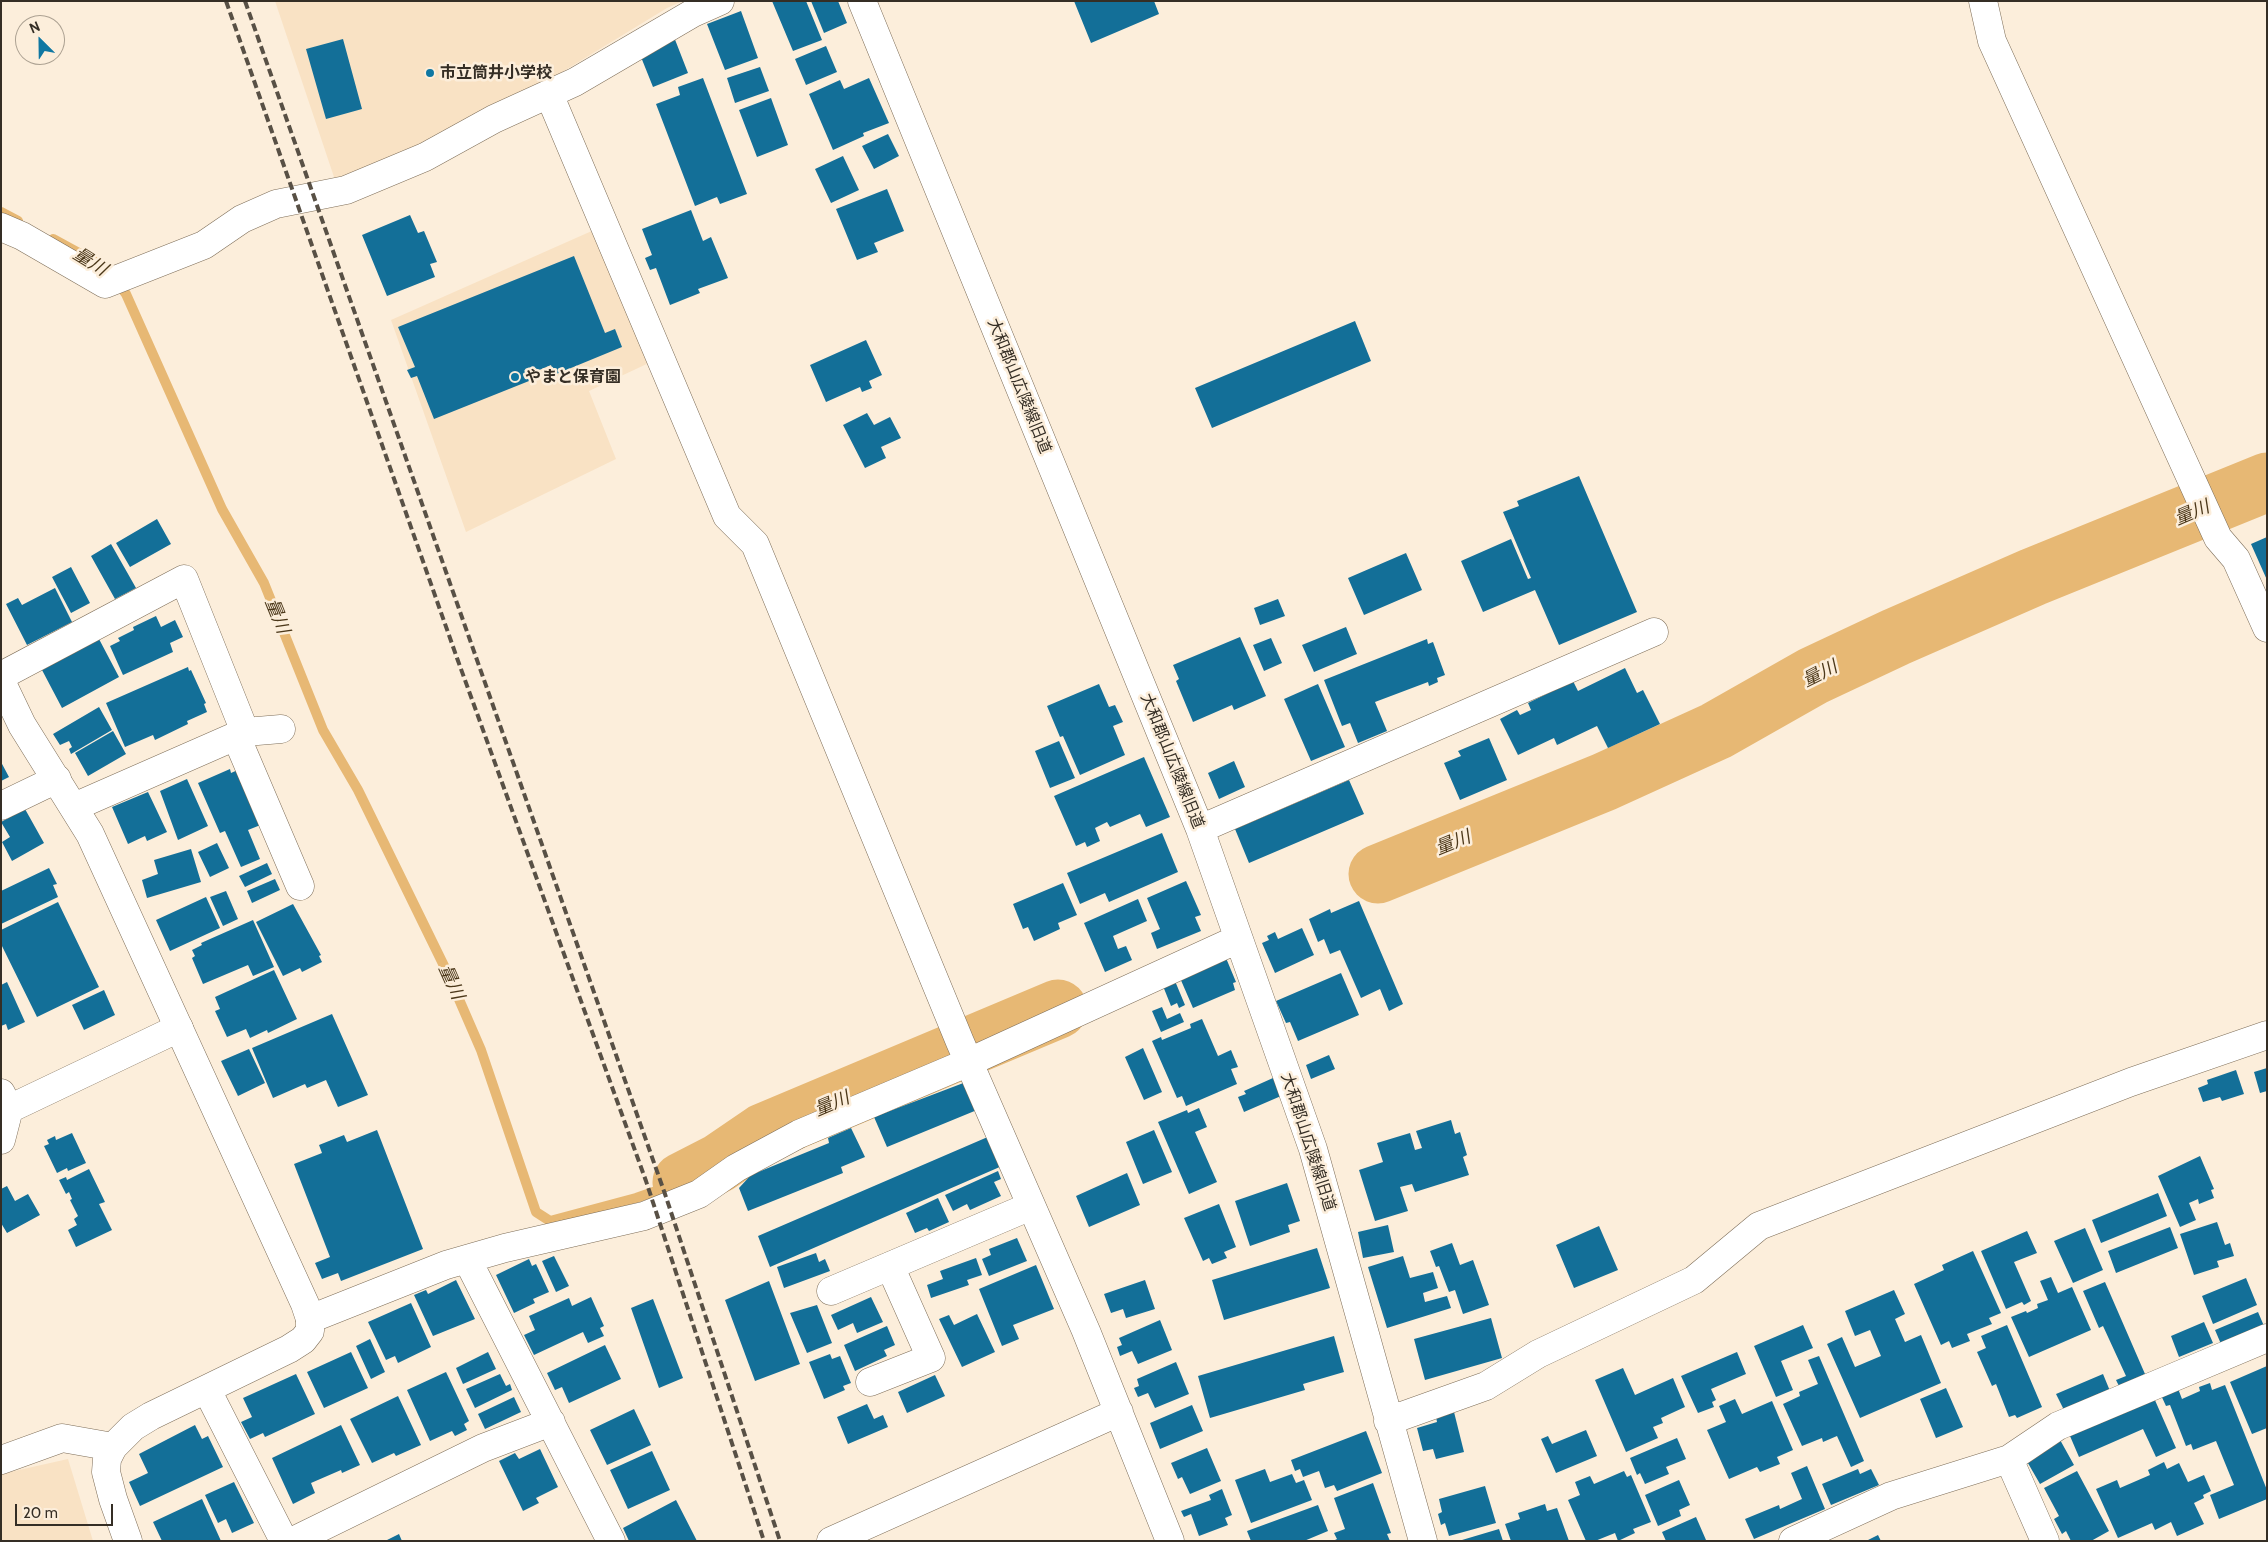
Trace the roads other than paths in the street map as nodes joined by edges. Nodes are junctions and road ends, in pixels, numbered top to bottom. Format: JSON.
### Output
{"nodes":[{"id":1,"x":720,"y":1,"type":"edge"},
{"id":2,"x":862,"y":1,"type":"edge"},
{"id":3,"x":1983,"y":1,"type":"edge"},
{"id":4,"x":549,"y":94,"type":"junction"},
{"id":5,"x":1,"y":227,"type":"edge"},
{"id":6,"x":2267,"y":628,"type":"edge"},
{"id":7,"x":1654,"y":632,"type":"dead end"},
{"id":8,"x":1,"y":676,"type":"edge"},
{"id":9,"x":1,"y":682,"type":"edge"},
{"id":10,"x":280,"y":729,"type":"dead end"},
{"id":11,"x":240,"y":734,"type":"junction"},
{"id":12,"x":57,"y":779,"type":"junction"},
{"id":13,"x":1,"y":806,"type":"edge"},
{"id":14,"x":74,"y":807,"type":"junction"},
{"id":15,"x":1200,"y":829,"type":"junction"},
{"id":16,"x":300,"y":886,"type":"dead end"},
{"id":17,"x":1238,"y":939,"type":"junction"},
{"id":18,"x":179,"y":1028,"type":"junction"},
{"id":19,"x":2267,"y":1035,"type":"edge"},
{"id":20,"x":965,"y":1052,"type":"junction"},
{"id":21,"x":5,"y":1101,"type":"edge"},
{"id":22,"x":1,"y":1140,"type":"edge"},
{"id":23,"x":1031,"y":1206,"type":"junction"},
{"id":24,"x":467,"y":1259,"type":"junction"},
{"id":25,"x":890,"y":1266,"type":"junction"},
{"id":26,"x":830,"y":1291,"type":"dead end"},
{"id":27,"x":310,"y":1319,"type":"junction"},
{"id":28,"x":2267,"y":1338,"type":"edge"},
{"id":29,"x":870,"y":1382,"type":"dead end"},
{"id":30,"x":207,"y":1390,"type":"junction"},
{"id":31,"x":1119,"y":1412,"type":"junction"},
{"id":32,"x":1388,"y":1421,"type":"junction"},
{"id":33,"x":551,"y":1422,"type":"junction"},
{"id":34,"x":113,"y":1446,"type":"junction"},
{"id":35,"x":2009,"y":1459,"type":"junction"},
{"id":36,"x":1,"y":1460,"type":"edge"},
{"id":37,"x":128,"y":1541,"type":"edge"},
{"id":38,"x":284,"y":1541,"type":"edge"},
{"id":39,"x":293,"y":1541,"type":"edge"},
{"id":40,"x":611,"y":1541,"type":"edge"},
{"id":41,"x":831,"y":1541,"type":"edge"},
{"id":42,"x":1170,"y":1541,"type":"edge"},
{"id":43,"x":1423,"y":1541,"type":"edge"},
{"id":44,"x":1793,"y":1541,"type":"edge"},
{"id":45,"x":2045,"y":1541,"type":"edge"}],
"edges":[{"from":1,"to":4,"type":"street"},
{"from":2,"to":15,"type":"street","name":"大和郡山広陵線旧道"},
{"from":3,"to":6,"type":"street"},
{"from":4,"to":5,"type":"street"},
{"from":4,"to":20,"type":"street"},
{"from":7,"to":15,"type":"street"},
{"from":8,"to":11,"type":"street"},
{"from":9,"to":12,"type":"street"},
{"from":10,"to":11,"type":"street"},
{"from":11,"to":14,"type":"street"},
{"from":11,"to":16,"type":"street"},
{"from":12,"to":13,"type":"street"},
{"from":12,"to":14,"type":"street"},
{"from":14,"to":18,"type":"street"},
{"from":15,"to":17,"type":"street","name":"大和郡山広陵線旧道"},
{"from":17,"to":20,"type":"street"},
{"from":17,"to":32,"type":"street","name":"大和郡山広陵線旧道"},
{"from":18,"to":21,"type":"street"},
{"from":18,"to":27,"type":"street"},
{"from":19,"to":32,"type":"street"},
{"from":20,"to":23,"type":"street"},
{"from":20,"to":24,"type":"street"},
{"from":21,"to":22,"type":"street"},
{"from":23,"to":25,"type":"street"},
{"from":23,"to":31,"type":"street"},
{"from":24,"to":27,"type":"street"},
{"from":24,"to":33,"type":"street"},
{"from":25,"to":26,"type":"street"},
{"from":25,"to":29,"type":"street"},
{"from":27,"to":30,"type":"street"},
{"from":28,"to":35,"type":"street"},
{"from":30,"to":34,"type":"street"},
{"from":30,"to":38,"type":"street"},
{"from":31,"to":41,"type":"street"},
{"from":31,"to":42,"type":"street"},
{"from":32,"to":43,"type":"street","name":"大和郡山広陵線旧道"},
{"from":33,"to":39,"type":"street"},
{"from":33,"to":40,"type":"street"},
{"from":34,"to":36,"type":"street"},
{"from":34,"to":37,"type":"street"},
{"from":35,"to":44,"type":"street"},
{"from":35,"to":45,"type":"street"}]}
